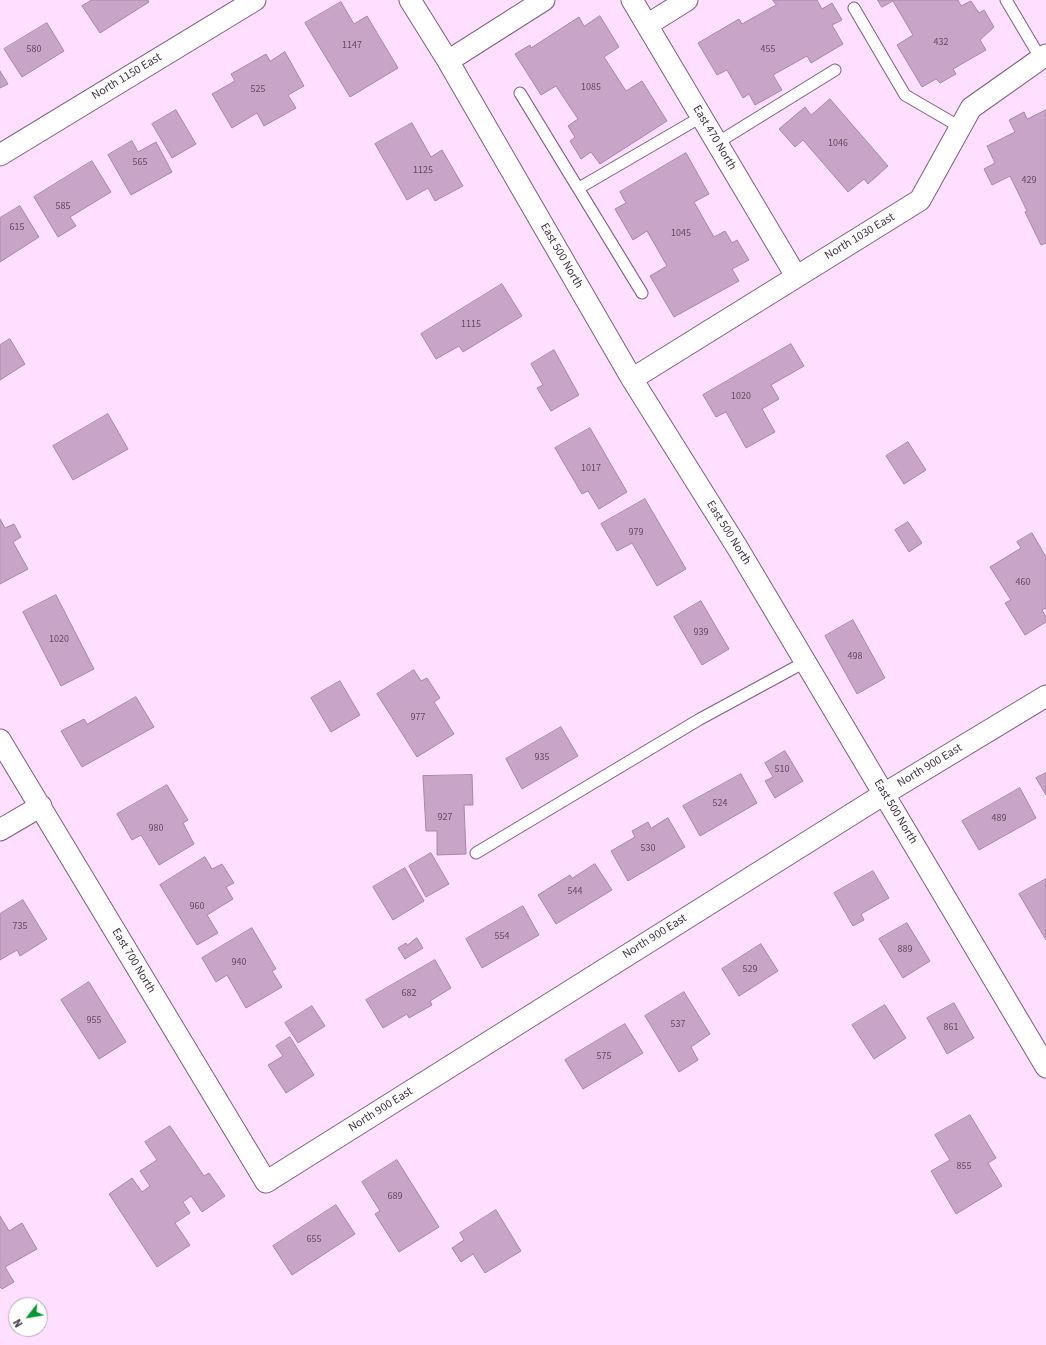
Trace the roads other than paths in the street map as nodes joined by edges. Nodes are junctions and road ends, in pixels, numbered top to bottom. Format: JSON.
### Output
{"nodes":[{"id":1,"x":255,"y":0,"type":"edge"},
{"id":2,"x":410,"y":0,"type":"edge"},
{"id":3,"x":544,"y":0,"type":"edge"},
{"id":4,"x":632,"y":0,"type":"edge"},
{"id":5,"x":687,"y":0,"type":"edge"},
{"id":6,"x":1006,"y":0,"type":"edge"},
{"id":7,"x":854,"y":8,"type":"dead end"},
{"id":8,"x":647,"y":25,"type":"junction"},
{"id":9,"x":1043,"y":57,"type":"edge"},
{"id":10,"x":448,"y":61,"type":"junction"},
{"id":11,"x":835,"y":70,"type":"dead end"},
{"id":12,"x":520,"y":93,"type":"dead end"},
{"id":13,"x":702,"y":117,"type":"junction"},
{"id":14,"x":960,"y":127,"type":"junction"},
{"id":15,"x":717,"y":143,"type":"junction"},
{"id":16,"x":0,"y":155,"type":"edge"},
{"id":17,"x":579,"y":188,"type":"junction"},
{"id":18,"x":796,"y":276,"type":"junction"},
{"id":19,"x":642,"y":293,"type":"dead end"},
{"id":20,"x":632,"y":379,"type":"junction"},
{"id":21,"x":805,"y":662,"type":"junction"},
{"id":22,"x":1046,"y":696,"type":"edge"},
{"id":23,"x":0,"y":740,"type":"edge"},
{"id":24,"x":884,"y":794,"type":"junction"},
{"id":25,"x":41,"y":806,"type":"junction"},
{"id":26,"x":0,"y":830,"type":"edge"},
{"id":27,"x":476,"y":853,"type":"dead end"},
{"id":28,"x":1046,"y":1068,"type":"edge"},
{"id":29,"x":266,"y":1182,"type":"joint"}],
"edges":[{"from":1,"to":16,"type":"street","name":"North 1150 East"},
{"from":2,"to":10,"type":"street","name":"East 500 North"},
{"from":3,"to":10,"type":"street"},
{"from":4,"to":8,"type":"street","name":"East 470 North"},
{"from":5,"to":8,"type":"street"},
{"from":6,"to":9,"type":"lane"},
{"from":7,"to":14,"type":"lane"},
{"from":8,"to":13,"type":"street","name":"East 470 North"},
{"from":9,"to":14,"type":"street","name":"North 1030 East"},
{"from":10,"to":20,"type":"street","name":"East 500 North"},
{"from":11,"to":15,"type":"lane"},
{"from":12,"to":17,"type":"lane"},
{"from":13,"to":15,"type":"street","name":"East 470 North"},
{"from":13,"to":17,"type":"lane"},
{"from":14,"to":18,"type":"street","name":"North 1030 East"},
{"from":15,"to":18,"type":"street","name":"East 470 North"},
{"from":17,"to":19,"type":"lane"},
{"from":18,"to":20,"type":"street","name":"North 1030 East"},
{"from":20,"to":21,"type":"street","name":"East 500 North"},
{"from":21,"to":24,"type":"street","name":"East 500 North"},
{"from":21,"to":27,"type":"lane"},
{"from":22,"to":24,"type":"street","name":"North 900 East"},
{"from":23,"to":25,"type":"street","name":"East 700 North"},
{"from":24,"to":28,"type":"street","name":"East 500 North"},
{"from":24,"to":29,"type":"street","name":"North 900 East"},
{"from":25,"to":26,"type":"street"},
{"from":25,"to":29,"type":"street","name":"East 700 North"}]}
